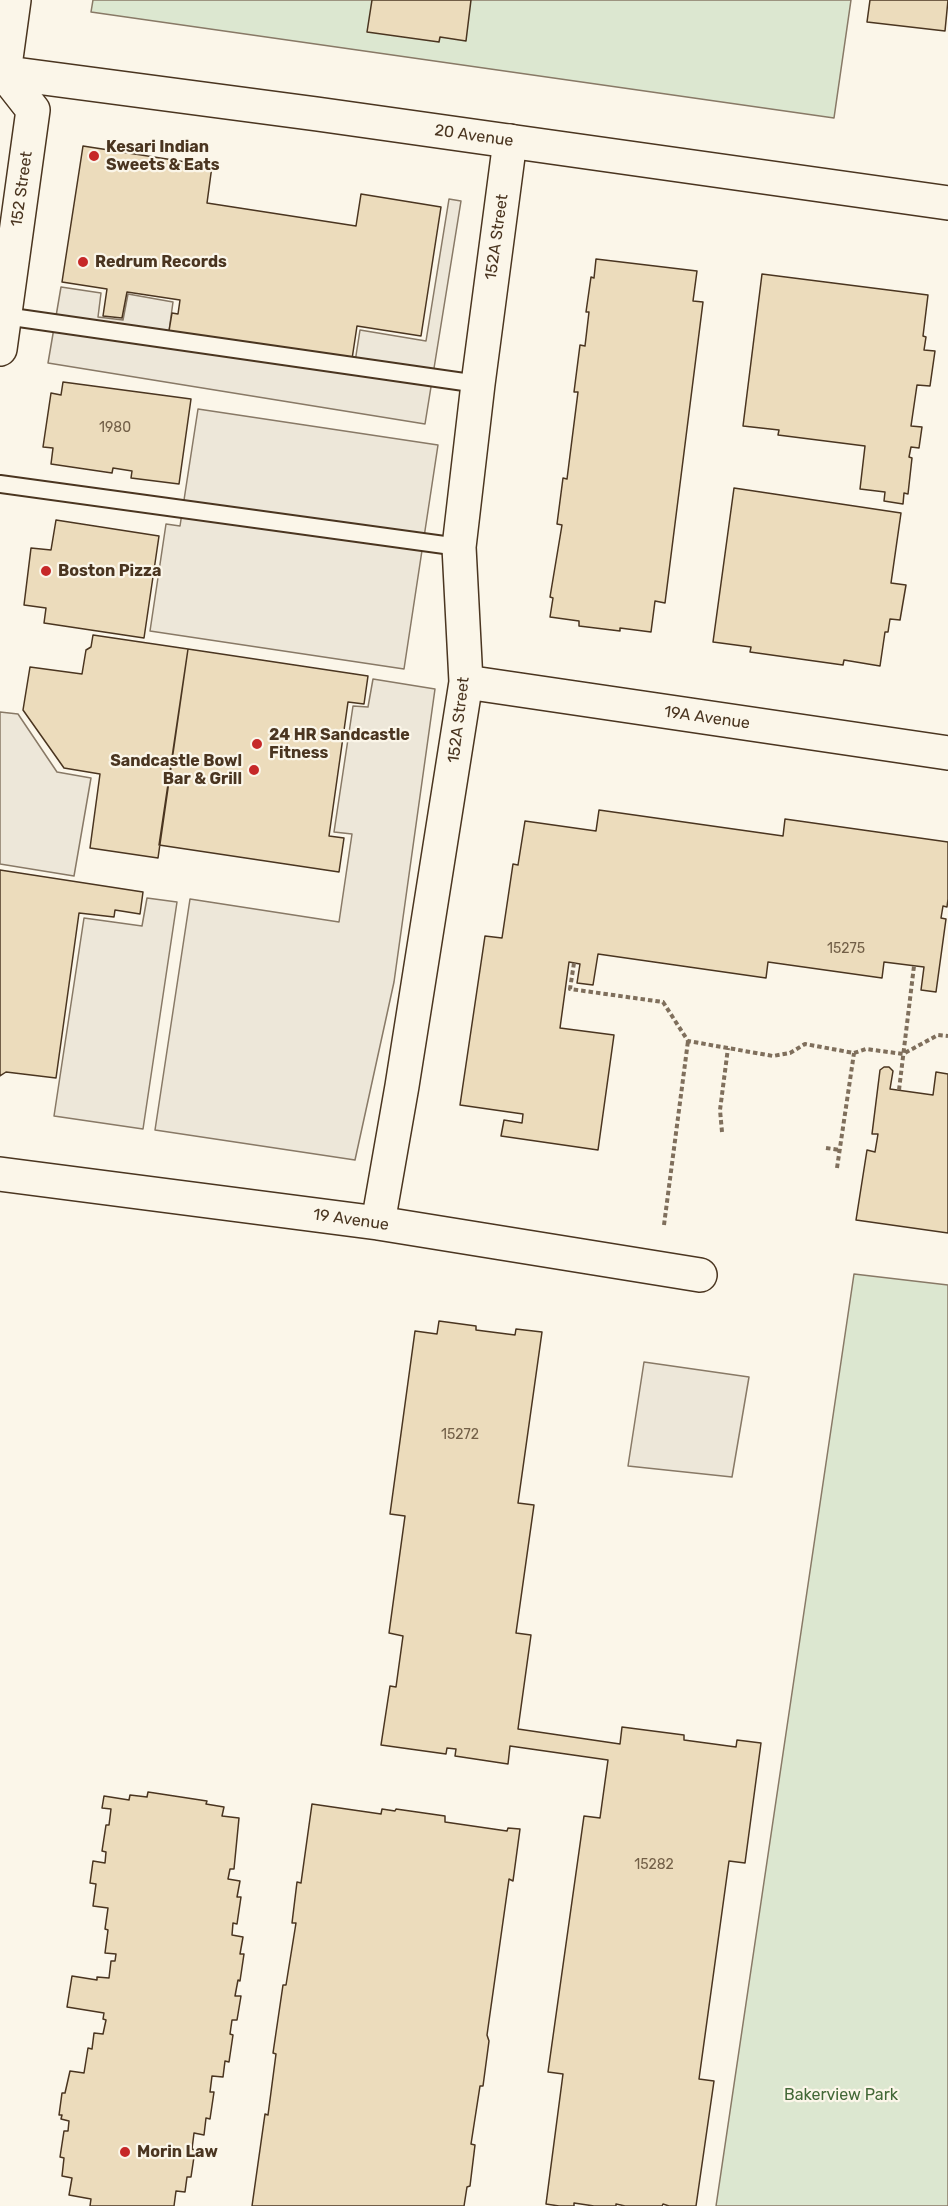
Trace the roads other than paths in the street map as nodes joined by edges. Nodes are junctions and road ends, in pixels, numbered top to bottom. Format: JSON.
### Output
{"nodes":[{"id":1,"x":14,"y":0,"type":"edge"},
{"id":2,"x":1,"y":74,"type":"edge"},
{"id":3,"x":510,"y":141,"type":"junction"},
{"id":4,"x":948,"y":203,"type":"edge"},
{"id":5,"x":4,"y":316,"type":"junction"},
{"id":6,"x":0,"y":349,"type":"edge"},
{"id":7,"x":478,"y":384,"type":"junction"},
{"id":8,"x":0,"y":484,"type":"edge"},
{"id":9,"x":459,"y":547,"type":"junction"},
{"id":10,"x":466,"y":682,"type":"junction"},
{"id":11,"x":948,"y":753,"type":"edge"},
{"id":12,"x":0,"y":1174,"type":"edge"},
{"id":13,"x":378,"y":1223,"type":"junction"},
{"id":14,"x":700,"y":1275,"type":"dead end"}],
"edges":[{"from":1,"to":2,"type":"street"},
{"from":2,"to":3,"type":"street","name":"20 Avenue"},
{"from":2,"to":5,"type":"street","name":"152 Street"},
{"from":3,"to":4,"type":"street","name":"20 Avenue"},
{"from":3,"to":7,"type":"street","name":"152A Street"},
{"from":5,"to":6,"type":"street","name":"152 Street"},
{"from":5,"to":7,"type":"lane"},
{"from":7,"to":9,"type":"street","name":"152A Street"},
{"from":8,"to":9,"type":"lane"},
{"from":9,"to":10,"type":"street","name":"152A Street"},
{"from":10,"to":11,"type":"street","name":"19A Avenue"},
{"from":10,"to":13,"type":"street","name":"152A Street"},
{"from":12,"to":13,"type":"street","name":"19 Avenue"},
{"from":13,"to":14,"type":"street","name":"19 Avenue"}]}
